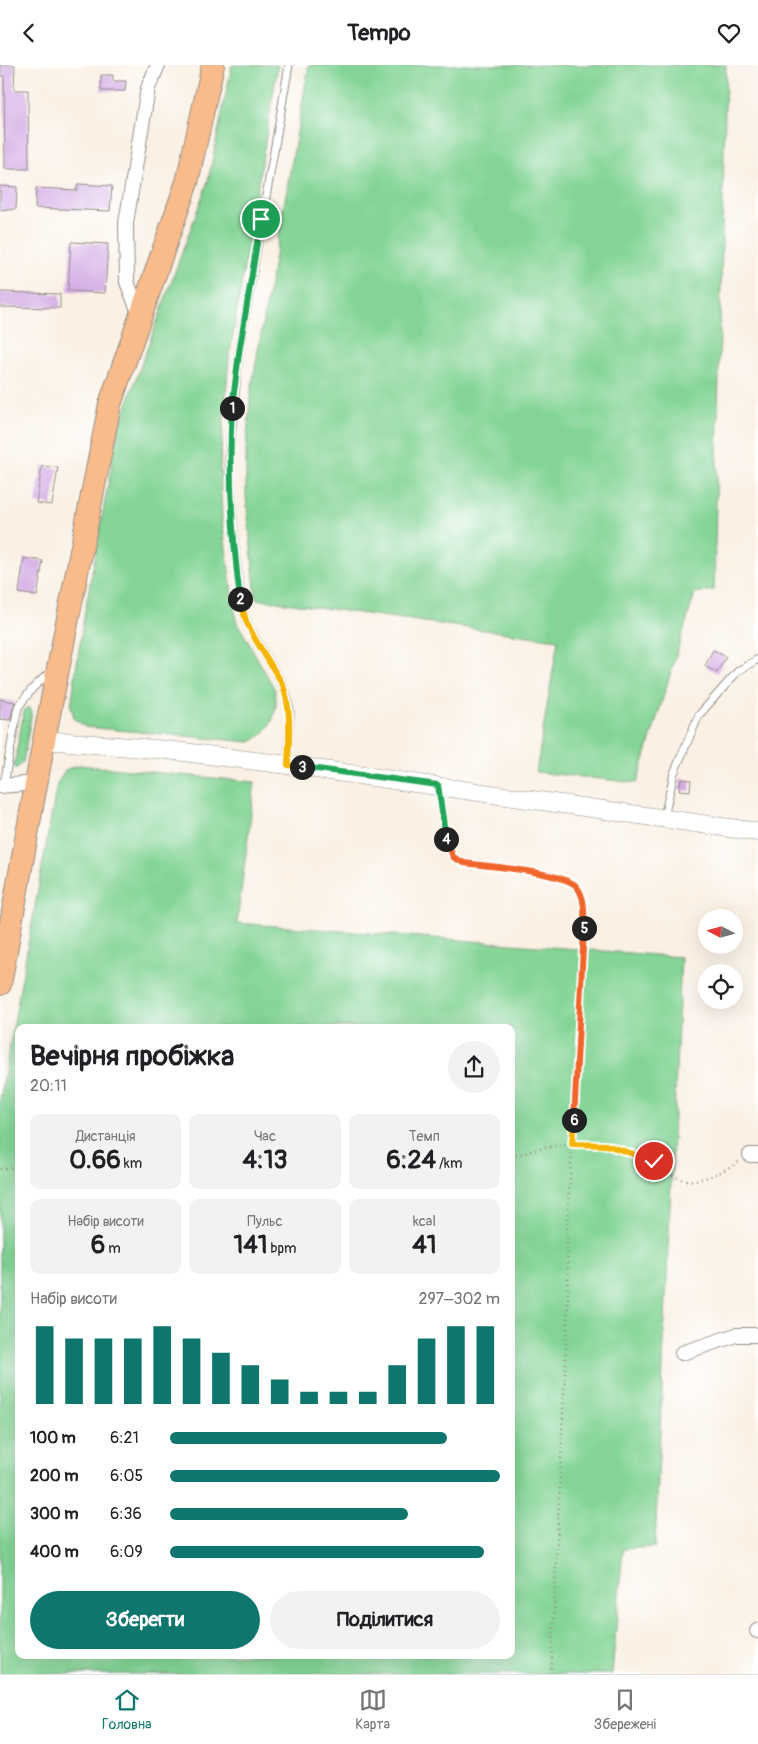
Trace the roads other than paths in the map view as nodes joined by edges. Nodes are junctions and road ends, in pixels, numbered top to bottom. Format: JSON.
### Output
{"nodes":[{"id":1,"x":158,"y":65,"type":"edge"},
{"id":2,"x":213,"y":65,"type":"edge"},
{"id":3,"x":289,"y":65,"type":"edge"},
{"id":4,"x":140,"y":315,"type":"junction"},
{"id":5,"x":758,"y":659,"type":"edge"},
{"id":6,"x":59,"y":663,"type":"junction"},
{"id":7,"x":44,"y":740,"type":"junction"},
{"id":8,"x":288,"y":765,"type":"junction"},
{"id":9,"x":36,"y":783,"type":"junction"},
{"id":10,"x":2,"y":785,"type":"edge"},
{"id":11,"x":664,"y":817,"type":"junction"},
{"id":12,"x":758,"y":832,"type":"edge"},
{"id":13,"x":0,"y":984,"type":"edge"},
{"id":14,"x":758,"y":1335,"type":"edge"},
{"id":15,"x":682,"y":1353,"type":"dead end"}],
"edges":[{"from":1,"to":4,"type":"street"},
{"from":2,"to":4,"type":"highway"},
{"from":3,"to":8,"type":"lane"},
{"from":4,"to":6,"type":"highway"},
{"from":5,"to":11,"type":"lane"},
{"from":6,"to":7,"type":"highway"},
{"from":6,"to":10,"type":"lane"},
{"from":7,"to":8,"type":"street"},
{"from":7,"to":9,"type":"highway"},
{"from":8,"to":11,"type":"street"},
{"from":9,"to":10,"type":"street"},
{"from":9,"to":13,"type":"highway"},
{"from":11,"to":12,"type":"street"},
{"from":14,"to":15,"type":"street"}]}
